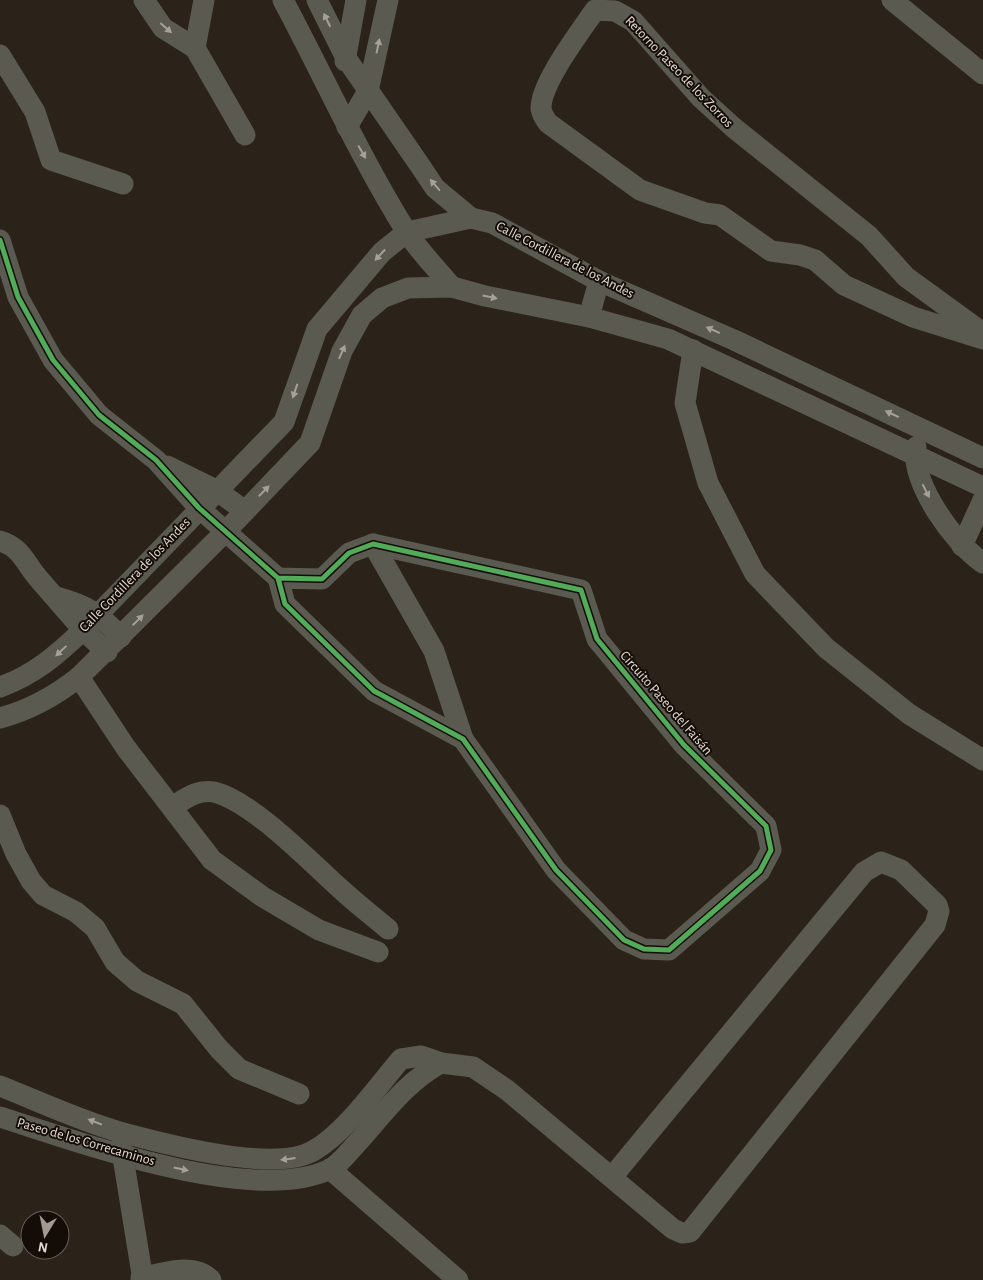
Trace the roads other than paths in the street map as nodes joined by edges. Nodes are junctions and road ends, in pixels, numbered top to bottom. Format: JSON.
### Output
{"nodes":[{"id":1,"x":144,"y":0,"type":"edge"},
{"id":2,"x":204,"y":0,"type":"edge"},
{"id":3,"x":283,"y":0,"type":"edge"},
{"id":4,"x":317,"y":0,"type":"edge"},
{"id":5,"x":356,"y":0,"type":"edge"},
{"id":6,"x":388,"y":0,"type":"edge"},
{"id":7,"x":892,"y":0,"type":"edge"},
{"id":8,"x":195,"y":48,"type":"junction"},
{"id":9,"x":0,"y":55,"type":"edge"},
{"id":10,"x":346,"y":58,"type":"junction"},
{"id":11,"x":983,"y":74,"type":"edge"},
{"id":12,"x":368,"y":91,"type":"junction"},
{"id":13,"x":332,"y":93,"type":"junction"},
{"id":14,"x":347,"y":127,"type":"junction"},
{"id":15,"x":245,"y":136,"type":"dead end"},
{"id":16,"x":123,"y":184,"type":"dead end"},
{"id":17,"x":471,"y":218,"type":"junction"},
{"id":18,"x":407,"y":232,"type":"junction"},
{"id":19,"x":0,"y":240,"type":"edge"},
{"id":20,"x":599,"y":281,"type":"junction"},
{"id":21,"x":452,"y":287,"type":"junction"},
{"id":22,"x":589,"y":317,"type":"junction"},
{"id":23,"x":983,"y":333,"type":"edge"},
{"id":24,"x":983,"y":339,"type":"edge"},
{"id":25,"x":734,"y":340,"type":"junction"},
{"id":26,"x":693,"y":350,"type":"junction"},
{"id":27,"x":723,"y":364,"type":"junction"},
{"id":28,"x":919,"y":427,"type":"junction"},
{"id":29,"x":915,"y":456,"type":"junction"},
{"id":30,"x":983,"y":458,"type":"edge"},
{"id":31,"x":156,"y":460,"type":"junction"},
{"id":32,"x":983,"y":487,"type":"edge"},
{"id":33,"x":216,"y":490,"type":"junction"},
{"id":34,"x":983,"y":500,"type":"edge"},
{"id":35,"x":199,"y":508,"type":"junction"},
{"id":36,"x":245,"y":511,"type":"junction"},
{"id":37,"x":227,"y":530,"type":"junction"},
{"id":38,"x":0,"y":541,"type":"edge"},
{"id":39,"x":373,"y":544,"type":"junction"},
{"id":40,"x":962,"y":546,"type":"junction"},
{"id":41,"x":983,"y":563,"type":"edge"},
{"id":42,"x":278,"y":578,"type":"junction"},
{"id":43,"x":56,"y":596,"type":"junction"},
{"id":44,"x":98,"y":614,"type":"junction"},
{"id":45,"x":84,"y":630,"type":"junction"},
{"id":46,"x":114,"y":644,"type":"junction"},
{"id":47,"x":79,"y":677,"type":"junction"},
{"id":48,"x":0,"y":686,"type":"edge"},
{"id":49,"x":0,"y":718,"type":"edge"},
{"id":50,"x":464,"y":739,"type":"junction"},
{"id":51,"x":983,"y":760,"type":"edge"},
{"id":52,"x":172,"y":807,"type":"junction"},
{"id":53,"x":0,"y":815,"type":"edge"},
{"id":54,"x":388,"y":929,"type":"dead end"},
{"id":55,"x":378,"y":952,"type":"dead end"},
{"id":56,"x":441,"y":1064,"type":"junction"},
{"id":57,"x":0,"y":1086,"type":"edge"},
{"id":58,"x":299,"y":1094,"type":"dead end"},
{"id":59,"x":0,"y":1117,"type":"edge"},
{"id":60,"x":119,"y":1132,"type":"junction"},
{"id":61,"x":332,"y":1139,"type":"junction"},
{"id":62,"x":347,"y":1154,"type":"junction"},
{"id":63,"x":123,"y":1156,"type":"junction"},
{"id":64,"x":330,"y":1169,"type":"junction"},
{"id":65,"x":612,"y":1176,"type":"junction"},
{"id":66,"x":142,"y":1279,"type":"edge"},
{"id":67,"x":211,"y":1280,"type":"edge"},
{"id":68,"x":458,"y":1280,"type":"edge"}],
"edges":[{"from":1,"to":8,"type":"street","one_way":true},
{"from":2,"to":8,"type":"street"},
{"from":3,"to":13,"type":"street"},
{"from":10,"to":4,"type":"street","one_way":true},
{"from":5,"to":10,"type":"street"},
{"from":12,"to":6,"type":"street","one_way":true},
{"from":7,"to":11,"type":"street"},
{"from":8,"to":15,"type":"street"},
{"from":9,"to":16,"type":"street"},
{"from":10,"to":12,"type":"street"},
{"from":10,"to":13,"type":"street"},
{"from":12,"to":14,"type":"street"},
{"from":17,"to":12,"type":"street","one_way":true},
{"from":13,"to":14,"type":"street"},
{"from":14,"to":18,"type":"street","one_way":true},
{"from":17,"to":18,"type":"street","name":"Calle Cordillera de los Andes"},
{"from":17,"to":20,"type":"street","name":"Calle Cordillera de los Andes"},
{"from":18,"to":21,"type":"street"},
{"from":18,"to":33,"type":"street","name":"Calle Cordillera de los Andes","one_way":true},
{"from":19,"to":31,"type":"street"},
{"from":20,"to":22,"type":"street"},
{"from":25,"to":20,"type":"street","name":"Calle Cordillera de los Andes","one_way":true},
{"from":21,"to":22,"type":"street","one_way":true},
{"from":36,"to":21,"type":"street","one_way":true},
{"from":22,"to":26,"type":"street"},
{"from":23,"to":24,"type":"street","name":"Retorno Paseo de los Zorros"},
{"from":25,"to":27,"type":"street"},
{"from":28,"to":25,"type":"street","name":"Calle Cordillera de los Andes","one_way":true},
{"from":26,"to":27,"type":"street"},
{"from":26,"to":51,"type":"street"},
{"from":27,"to":29,"type":"street"},
{"from":28,"to":29,"type":"street"},
{"from":28,"to":30,"type":"street","name":"Calle Cordillera de los Andes"},
{"from":29,"to":32,"type":"street"},
{"from":29,"to":40,"type":"street","one_way":true},
{"from":31,"to":33,"type":"street"},
{"from":31,"to":35,"type":"street"},
{"from":33,"to":35,"type":"street","name":"Calle Cordillera de los Andes"},
{"from":33,"to":36,"type":"street"},
{"from":34,"to":40,"type":"street"},
{"from":35,"to":37,"type":"street"},
{"from":35,"to":44,"type":"street","name":"Calle Cordillera de los Andes"},
{"from":36,"to":37,"type":"street"},
{"from":37,"to":42,"type":"street"},
{"from":46,"to":37,"type":"street","one_way":true},
{"from":38,"to":43,"type":"street"},
{"from":39,"to":42,"type":"street"},
{"from":39,"to":50,"type":"street","name":"Circuito Paseo del Faisán"},
{"from":39,"to":50,"type":"street","name":"Circuito Paseo del Faisán"},
{"from":40,"to":41,"type":"street"},
{"from":42,"to":50,"type":"street","name":"Circuito Paseo del Faisán"},
{"from":43,"to":44,"type":"street"},
{"from":43,"to":45,"type":"street"},
{"from":44,"to":45,"type":"street","name":"Calle Cordillera de los Andes"},
{"from":44,"to":46,"type":"street"},
{"from":45,"to":46,"type":"street"},
{"from":45,"to":48,"type":"street","name":"Calle Cordillera de los Andes","one_way":true},
{"from":46,"to":47,"type":"street"},
{"from":47,"to":49,"type":"street"},
{"from":47,"to":52,"type":"street"},
{"from":52,"to":54,"type":"street"},
{"from":52,"to":55,"type":"street"},
{"from":53,"to":58,"type":"street"},
{"from":56,"to":61,"type":"street","name":"Paseo de los Correcaminos"},
{"from":56,"to":62,"type":"street","name":"Paseo de los Correcaminos"},
{"from":56,"to":65,"type":"street"},
{"from":60,"to":57,"type":"street","name":"Paseo de los Correcaminos","one_way":true},
{"from":59,"to":63,"type":"street","name":"Paseo de los Correcaminos"},
{"from":61,"to":60,"type":"street","name":"Paseo de los Correcaminos","one_way":true},
{"from":60,"to":63,"type":"street"},
{"from":61,"to":62,"type":"street"},
{"from":62,"to":64,"type":"street","name":"Paseo de los Correcaminos"},
{"from":63,"to":64,"type":"street","name":"Paseo de los Correcaminos","one_way":true},
{"from":63,"to":66,"type":"street"},
{"from":64,"to":68,"type":"street"},
{"from":65,"to":65,"type":"street"},
{"from":66,"to":67,"type":"street"}]}
